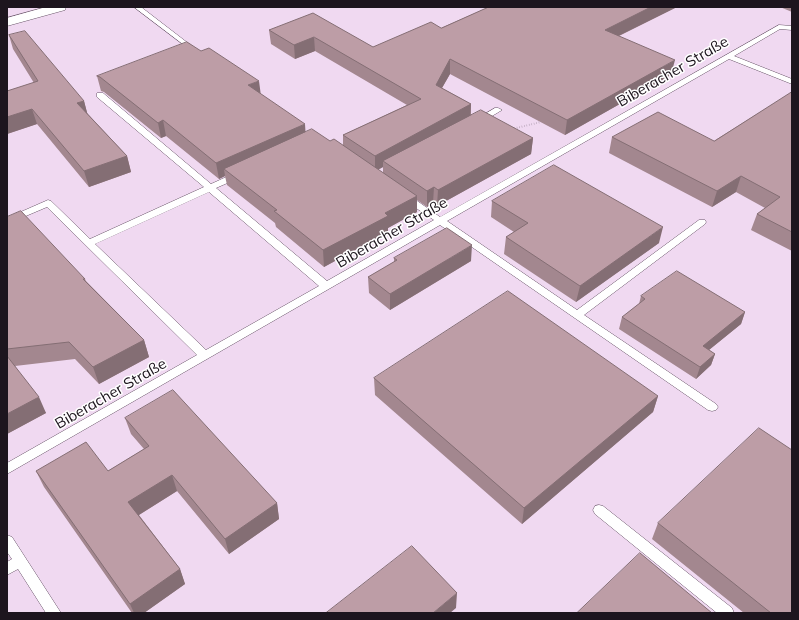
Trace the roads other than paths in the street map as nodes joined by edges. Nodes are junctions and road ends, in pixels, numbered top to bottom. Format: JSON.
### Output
{"nodes":[{"id":1,"x":60,"y":7,"type":"edge"},
{"id":2,"x":137,"y":7,"type":"edge"},
{"id":3,"x":7,"y":22,"type":"edge"},
{"id":4,"x":792,"y":28,"type":"edge"},
{"id":5,"x":190,"y":47,"type":"edge"},
{"id":6,"x":728,"y":56,"type":"junction"},
{"id":7,"x":792,"y":82,"type":"edge"},
{"id":8,"x":100,"y":94,"type":"edge"},
{"id":9,"x":498,"y":110,"type":"dead end"},
{"id":10,"x":470,"y":125,"type":"edge"},
{"id":11,"x":246,"y":171,"type":"edge"},
{"id":12,"x":210,"y":188,"type":"junction"},
{"id":13,"x":401,"y":194,"type":"edge"},
{"id":14,"x":7,"y":221,"type":"edge"},
{"id":15,"x":441,"y":221,"type":"junction"},
{"id":16,"x":702,"y":222,"type":"dead end"},
{"id":17,"x":89,"y":243,"type":"junction"},
{"id":18,"x":326,"y":286,"type":"junction"},
{"id":19,"x":577,"y":314,"type":"junction"},
{"id":20,"x":205,"y":356,"type":"junction"},
{"id":21,"x":712,"y":407,"type":"dead end"},
{"id":22,"x":7,"y":469,"type":"edge"},
{"id":23,"x":599,"y":510,"type":"dead end"},
{"id":24,"x":7,"y":541,"type":"edge"},
{"id":25,"x":20,"y":561,"type":"junction"},
{"id":26,"x":7,"y":568,"type":"edge"},
{"id":27,"x":54,"y":613,"type":"edge"},
{"id":28,"x":727,"y":613,"type":"edge"}],
"edges":[{"from":1,"to":3,"type":"street"},
{"from":2,"to":5,"type":"lane"},
{"from":4,"to":6,"type":"lane","name":"Biberacher Straße"},
{"from":6,"to":7,"type":"lane"},
{"from":6,"to":15,"type":"lane","name":"Biberacher Straße"},
{"from":8,"to":12,"type":"lane"},
{"from":9,"to":10,"type":"lane"},
{"from":11,"to":12,"type":"lane"},
{"from":12,"to":17,"type":"lane"},
{"from":12,"to":18,"type":"lane"},
{"from":13,"to":15,"type":"lane"},
{"from":14,"to":17,"type":"lane"},
{"from":15,"to":18,"type":"lane","name":"Biberacher Straße"},
{"from":15,"to":19,"type":"lane"},
{"from":16,"to":19,"type":"lane"},
{"from":17,"to":20,"type":"lane"},
{"from":18,"to":20,"type":"lane","name":"Biberacher Straße"},
{"from":19,"to":21,"type":"lane"},
{"from":20,"to":22,"type":"lane","name":"Biberacher Straße"},
{"from":23,"to":28,"type":"lane"},
{"from":24,"to":25,"type":"lane"},
{"from":25,"to":26,"type":"lane"},
{"from":25,"to":27,"type":"lane"}]}
